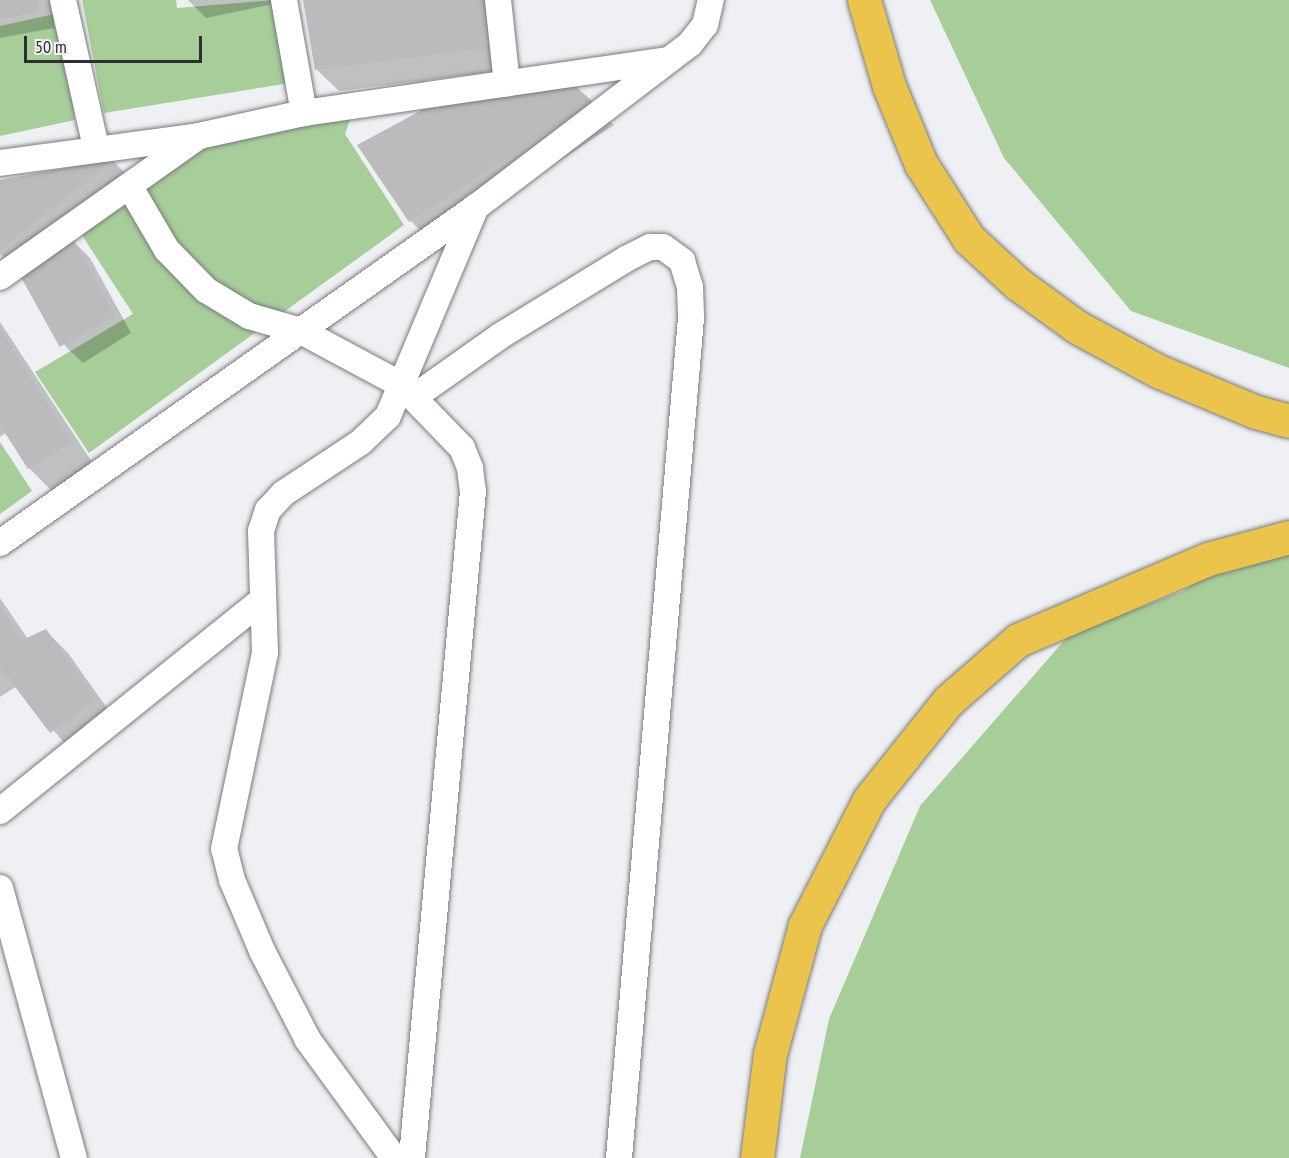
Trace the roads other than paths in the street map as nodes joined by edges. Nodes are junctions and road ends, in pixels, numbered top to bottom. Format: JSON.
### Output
{"nodes":[{"id":1,"x":63,"y":0,"type":"edge"},
{"id":2,"x":284,"y":0,"type":"edge"},
{"id":3,"x":498,"y":0,"type":"edge"},
{"id":4,"x":711,"y":0,"type":"edge"},
{"id":5,"x":864,"y":0,"type":"edge"},
{"id":6,"x":670,"y":59,"type":"junction"},
{"id":7,"x":507,"y":84,"type":"junction"},
{"id":8,"x":304,"y":113,"type":"junction"},
{"id":9,"x":199,"y":136,"type":"junction"},
{"id":10,"x":96,"y":148,"type":"junction"},
{"id":11,"x":0,"y":163,"type":"edge"},
{"id":12,"x":130,"y":187,"type":"junction"},
{"id":13,"x":476,"y":207,"type":"junction"},
{"id":14,"x":0,"y":277,"type":"edge"},
{"id":15,"x":301,"y":331,"type":"junction"},
{"id":16,"x":407,"y":391,"type":"junction"},
{"id":17,"x":1289,"y":421,"type":"edge"},
{"id":18,"x":1289,"y":537,"type":"edge"},
{"id":19,"x":0,"y":543,"type":"edge"},
{"id":20,"x":261,"y":601,"type":"junction"},
{"id":21,"x":0,"y":811,"type":"edge"},
{"id":22,"x":0,"y":888,"type":"edge"},
{"id":23,"x":74,"y":1158,"type":"edge"},
{"id":24,"x":394,"y":1158,"type":"edge"},
{"id":25,"x":412,"y":1158,"type":"edge"},
{"id":26,"x":619,"y":1158,"type":"edge"},
{"id":27,"x":757,"y":1158,"type":"edge"}],
"edges":[{"from":1,"to":10,"type":"street"},
{"from":2,"to":8,"type":"street"},
{"from":3,"to":7,"type":"street"},
{"from":4,"to":6,"type":"street"},
{"from":5,"to":17,"type":"highway"},
{"from":6,"to":7,"type":"street"},
{"from":6,"to":13,"type":"street"},
{"from":7,"to":8,"type":"street"},
{"from":8,"to":9,"type":"street"},
{"from":9,"to":10,"type":"street"},
{"from":9,"to":12,"type":"street"},
{"from":10,"to":11,"type":"street"},
{"from":12,"to":14,"type":"street"},
{"from":12,"to":15,"type":"street"},
{"from":13,"to":15,"type":"street"},
{"from":13,"to":16,"type":"street"},
{"from":15,"to":16,"type":"street"},
{"from":15,"to":19,"type":"street"},
{"from":16,"to":20,"type":"street"},
{"from":16,"to":25,"type":"street"},
{"from":16,"to":26,"type":"street"},
{"from":18,"to":27,"type":"highway"},
{"from":20,"to":21,"type":"street"},
{"from":20,"to":24,"type":"street"},
{"from":22,"to":23,"type":"street"}]}
